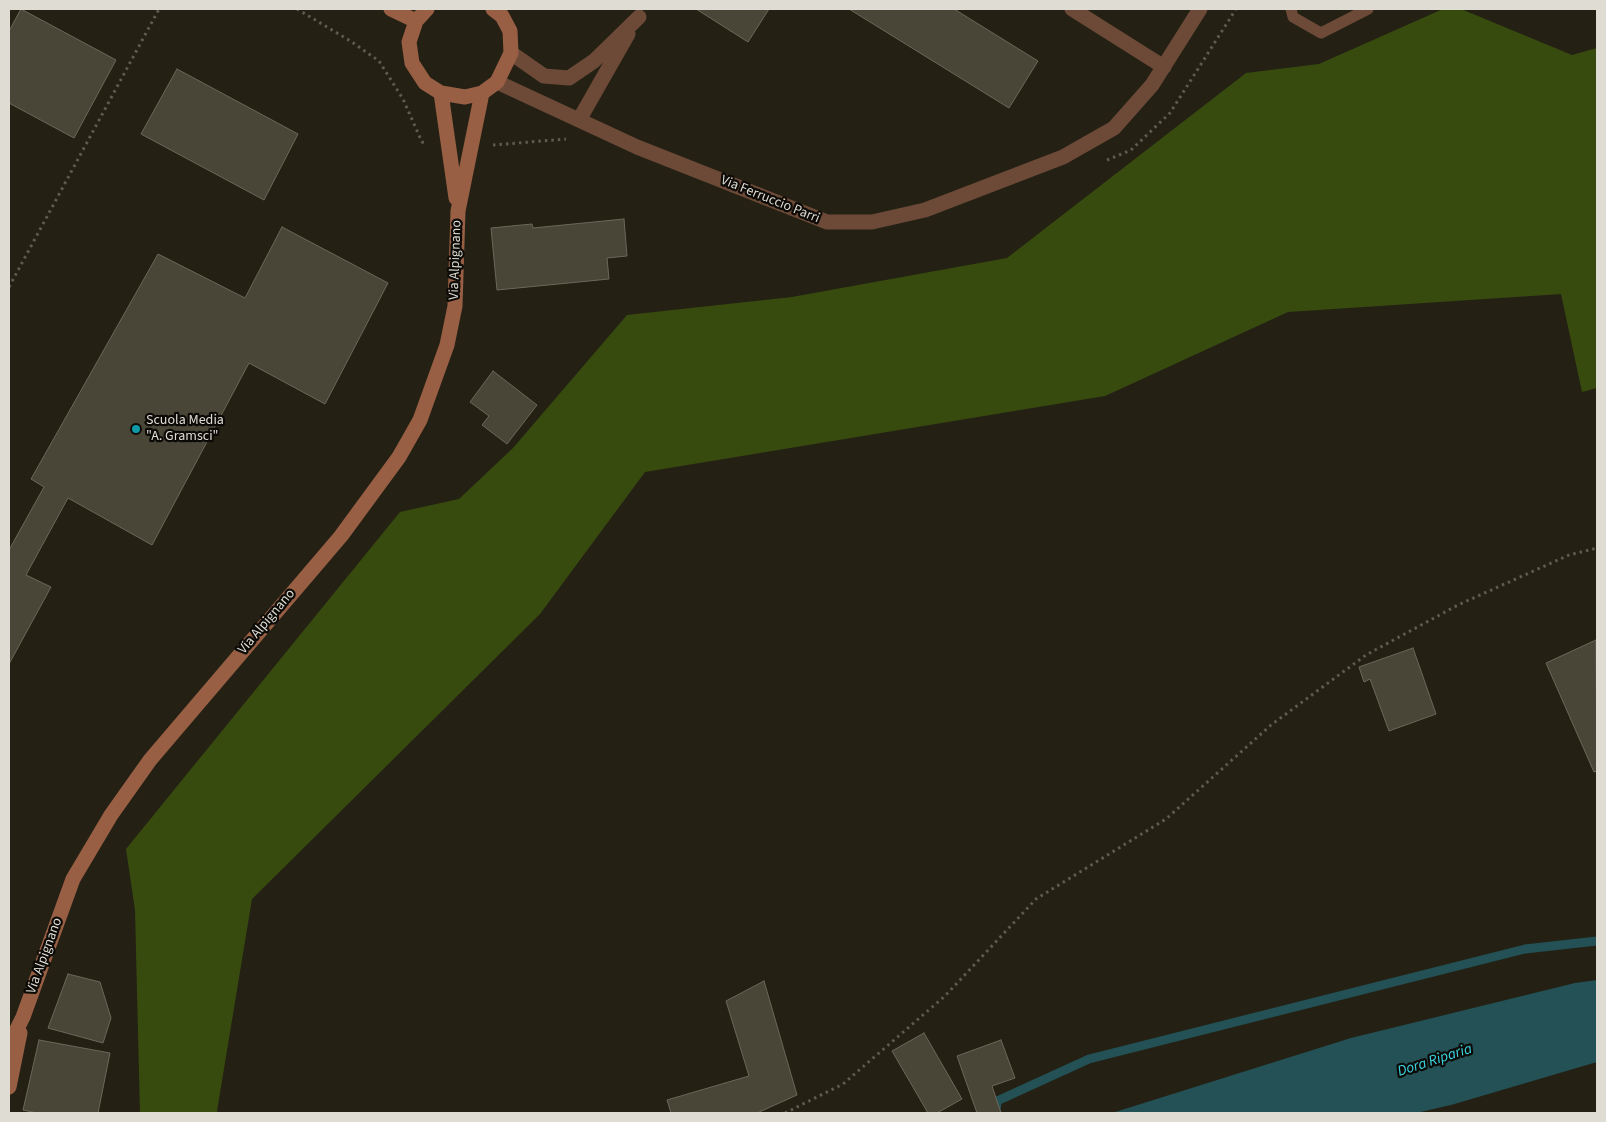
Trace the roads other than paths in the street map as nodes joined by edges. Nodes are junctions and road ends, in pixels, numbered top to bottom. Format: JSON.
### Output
{"nodes":[{"id":1,"x":391,"y":9,"type":"edge"},
{"id":2,"x":427,"y":9,"type":"edge"},
{"id":3,"x":1072,"y":9,"type":"edge"},
{"id":4,"x":1200,"y":9,"type":"edge"},
{"id":5,"x":1291,"y":9,"type":"edge"},
{"id":6,"x":1368,"y":9,"type":"edge"},
{"id":7,"x":500,"y":11,"type":"edge"},
{"id":8,"x":641,"y":13,"type":"edge"},
{"id":9,"x":416,"y":21,"type":"junction"},
{"id":10,"x":511,"y":54,"type":"junction"},
{"id":11,"x":1164,"y":66,"type":"junction"},
{"id":12,"x":497,"y":82,"type":"junction"},
{"id":13,"x":482,"y":93,"type":"junction"},
{"id":14,"x":441,"y":94,"type":"junction"},
{"id":15,"x":579,"y":120,"type":"junction"},
{"id":16,"x":458,"y":211,"type":"junction"},
{"id":17,"x":24,"y":1017,"type":"junction"},
{"id":18,"x":9,"y":1045,"type":"edge"},
{"id":19,"x":9,"y":1087,"type":"edge"}],
"edges":[{"from":1,"to":9,"type":"street"},
{"from":2,"to":9,"type":"street"},
{"from":3,"to":11,"type":"street"},
{"from":4,"to":11,"type":"street","name":"Via Ferruccio Parri"},
{"from":5,"to":6,"type":"lane"},
{"from":7,"to":10,"type":"street"},
{"from":8,"to":10,"type":"street"},
{"from":8,"to":15,"type":"street"},
{"from":9,"to":14,"type":"street"},
{"from":10,"to":12,"type":"street"},
{"from":11,"to":15,"type":"street","name":"Via Ferruccio Parri"},
{"from":12,"to":13,"type":"street"},
{"from":12,"to":15,"type":"street","name":"Via Ferruccio Parri"},
{"from":13,"to":14,"type":"street"},
{"from":13,"to":16,"type":"street","name":"Via Alpignano"},
{"from":14,"to":16,"type":"street","name":"Via Alpignano"},
{"from":16,"to":17,"type":"street","name":"Via Alpignano"},
{"from":17,"to":18,"type":"street","name":"Via Alpignano"},
{"from":17,"to":19,"type":"street","name":"Via Alpignano"}]}
